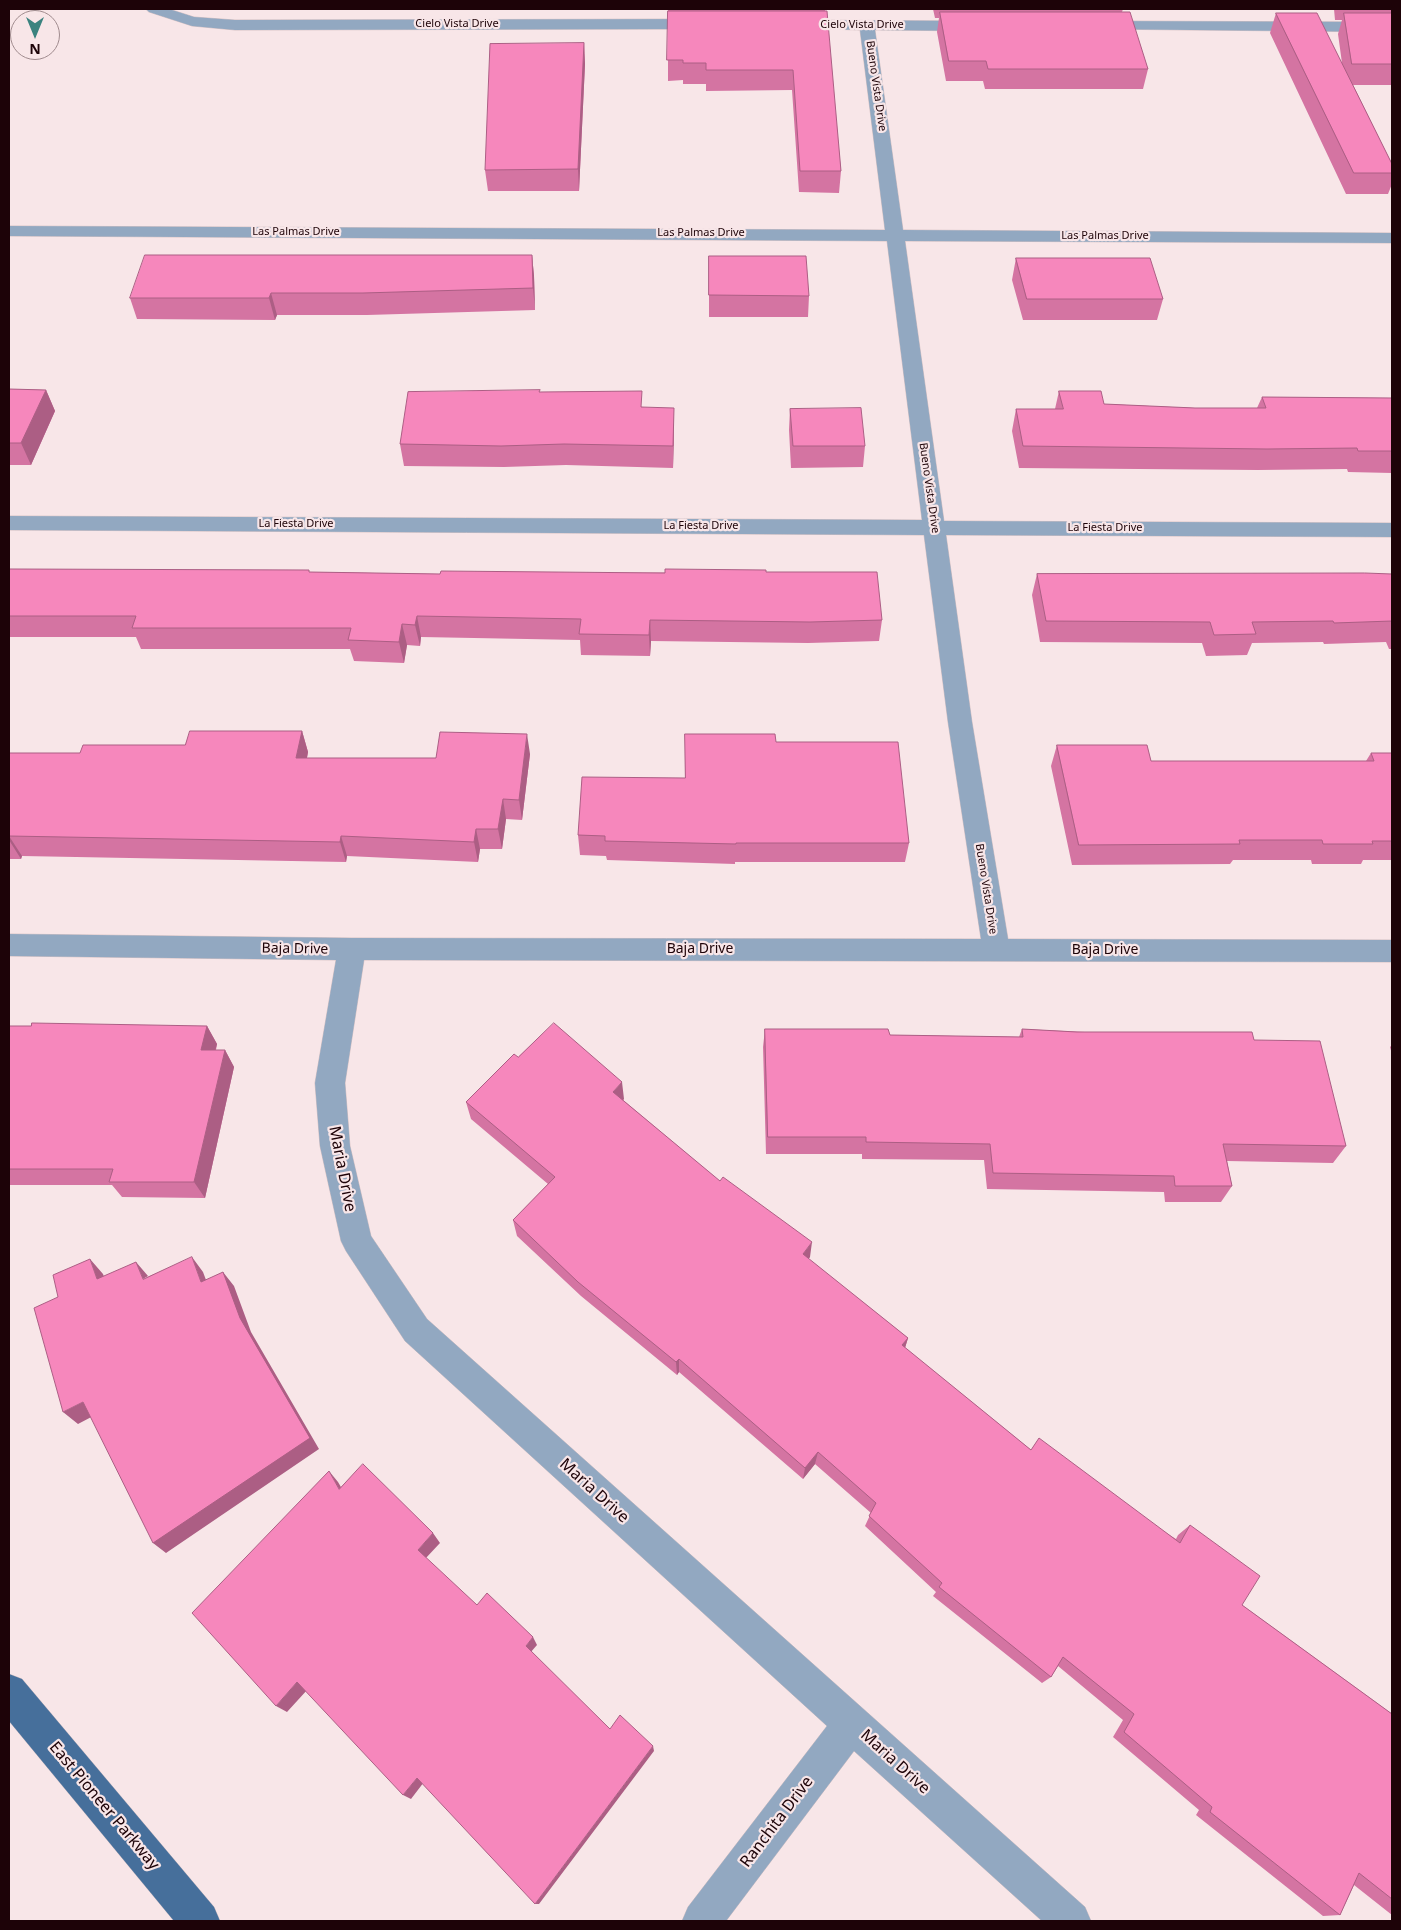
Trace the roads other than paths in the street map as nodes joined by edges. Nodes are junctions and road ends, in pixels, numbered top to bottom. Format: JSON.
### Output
{"nodes":[{"id":1,"x":154,"y":9,"type":"edge"},
{"id":2,"x":590,"y":16,"type":"edge"},
{"id":3,"x":718,"y":25,"type":"edge"},
{"id":4,"x":778,"y":25,"type":"edge"},
{"id":5,"x":867,"y":26,"type":"junction"},
{"id":6,"x":996,"y":26,"type":"edge"},
{"id":7,"x":1084,"y":26,"type":"edge"},
{"id":8,"x":1392,"y":28,"type":"edge"},
{"id":9,"x":9,"y":231,"type":"edge"},
{"id":10,"x":896,"y":234,"type":"junction"},
{"id":11,"x":1392,"y":238,"type":"edge"},
{"id":12,"x":9,"y":523,"type":"edge"},
{"id":13,"x":934,"y":527,"type":"junction"},
{"id":14,"x":1392,"y":530,"type":"edge"},
{"id":15,"x":9,"y":945,"type":"edge"},
{"id":16,"x":352,"y":949,"type":"junction"},
{"id":17,"x":996,"y":949,"type":"junction"},
{"id":18,"x":1392,"y":951,"type":"edge"},
{"id":19,"x":9,"y":1692,"type":"edge"},
{"id":20,"x":852,"y":1723,"type":"junction"},
{"id":21,"x":200,"y":1921,"type":"edge"},
{"id":22,"x":702,"y":1921,"type":"edge"},
{"id":23,"x":1071,"y":1921,"type":"edge"}],
"edges":[{"from":1,"to":2,"type":"street","name":"Cielo Vista Drive"},
{"from":2,"to":3,"type":"street","name":"Cielo Vista Drive"},
{"from":4,"to":5,"type":"street","name":"Cielo Vista Drive"},
{"from":5,"to":6,"type":"street","name":"Cielo Vista Drive"},
{"from":5,"to":10,"type":"street","name":"Bueno Vista Drive"},
{"from":7,"to":8,"type":"street"},
{"from":9,"to":10,"type":"street","name":"Las Palmas Drive"},
{"from":10,"to":11,"type":"street","name":"Las Palmas Drive"},
{"from":10,"to":13,"type":"street","name":"Bueno Vista Drive"},
{"from":12,"to":13,"type":"street","name":"La Fiesta Drive"},
{"from":13,"to":14,"type":"street","name":"La Fiesta Drive"},
{"from":13,"to":17,"type":"street","name":"Bueno Vista Drive"},
{"from":15,"to":16,"type":"street","name":"Baja Drive"},
{"from":16,"to":17,"type":"street","name":"Baja Drive"},
{"from":16,"to":20,"type":"street","name":"Maria Drive"},
{"from":17,"to":18,"type":"street","name":"Baja Drive"},
{"from":19,"to":21,"type":"main road","name":"East Pioneer Parkway"},
{"from":20,"to":22,"type":"street","name":"Ranchita Drive"},
{"from":20,"to":23,"type":"street","name":"Maria Drive"}]}
